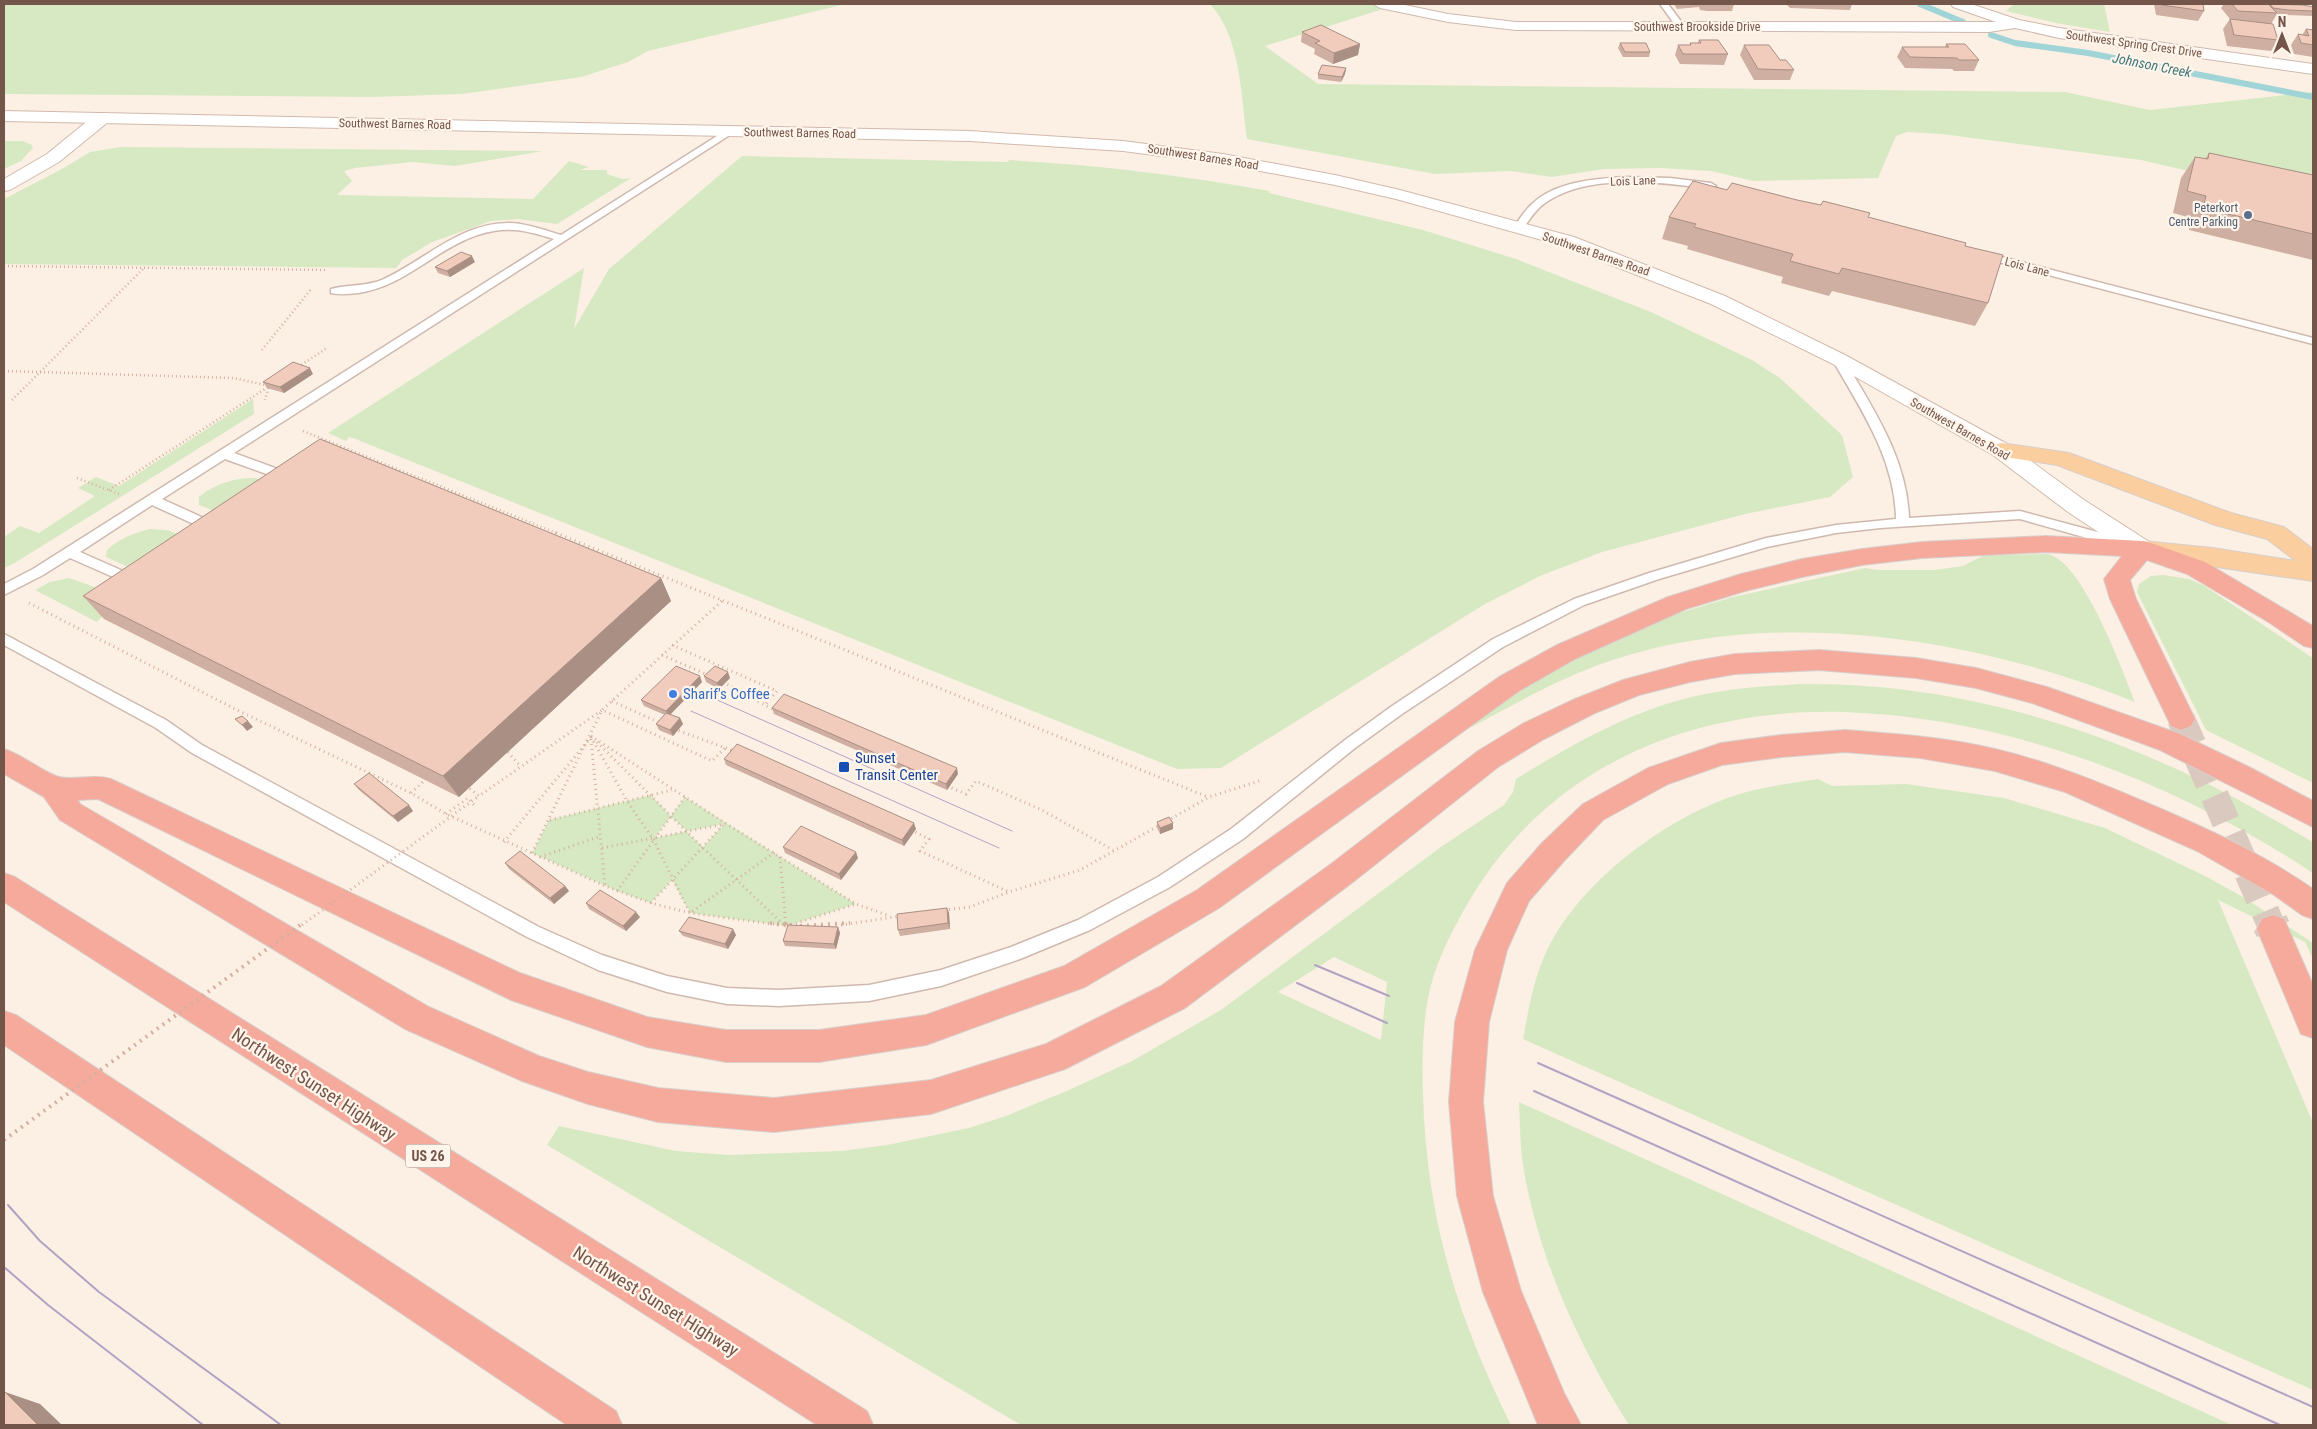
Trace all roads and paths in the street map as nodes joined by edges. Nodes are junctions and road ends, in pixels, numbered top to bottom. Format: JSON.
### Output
{"nodes":[{"id":1,"x":1380,"y":4,"type":"edge"},
{"id":2,"x":1664,"y":4,"type":"edge"},
{"id":3,"x":1958,"y":4,"type":"edge"},
{"id":4,"x":2015,"y":24,"type":"junction"},
{"id":5,"x":1681,"y":27,"type":"junction"},
{"id":6,"x":2313,"y":69,"type":"edge"},
{"id":7,"x":4,"y":116,"type":"edge"},
{"id":8,"x":102,"y":118,"type":"junction"},
{"id":9,"x":731,"y":131,"type":"junction"},
{"id":10,"x":4,"y":186,"type":"edge"},
{"id":11,"x":1724,"y":189,"type":"edge"},
{"id":12,"x":1518,"y":228,"type":"junction"},
{"id":13,"x":562,"y":238,"type":"junction"},
{"id":14,"x":460,"y":240,"type":"junction"},
{"id":15,"x":1969,"y":252,"type":"edge"},
{"id":16,"x":4,"y":266,"type":"edge"},
{"id":17,"x":145,"y":268,"type":"junction"},
{"id":18,"x":401,"y":274,"type":"junction"},
{"id":19,"x":322,"y":276,"type":"dead end"},
{"id":20,"x":316,"y":283,"type":"dead end"},
{"id":21,"x":335,"y":291,"type":"dead end"},
{"id":22,"x":2313,"y":341,"type":"edge"},
{"id":23,"x":327,"y":348,"type":"dead end"},
{"id":24,"x":262,"y":350,"type":"dead end"},
{"id":25,"x":1838,"y":359,"type":"junction"},
{"id":26,"x":294,"y":370,"type":"edge"},
{"id":27,"x":4,"y":371,"type":"edge"},
{"id":28,"x":41,"y":372,"type":"junction"},
{"id":29,"x":277,"y":381,"type":"edge"},
{"id":30,"x":269,"y":386,"type":"junction"},
{"id":31,"x":12,"y":400,"type":"dead end"},
{"id":32,"x":277,"y":420,"type":"junction"},
{"id":33,"x":2000,"y":450,"type":"junction"},
{"id":34,"x":225,"y":454,"type":"junction"},
{"id":35,"x":77,"y":478,"type":"dead end"},
{"id":36,"x":303,"y":483,"type":"edge"},
{"id":37,"x":109,"y":490,"type":"junction"},
{"id":38,"x":148,"y":502,"type":"junction"},
{"id":39,"x":1903,"y":522,"type":"junction"},
{"id":40,"x":229,"y":534,"type":"edge"},
{"id":41,"x":2142,"y":549,"type":"junction"},
{"id":42,"x":69,"y":552,"type":"junction"},
{"id":43,"x":2313,"y":562,"type":"edge"},
{"id":44,"x":2313,"y":572,"type":"edge"},
{"id":45,"x":150,"y":588,"type":"edge"},
{"id":46,"x":4,"y":590,"type":"edge"},
{"id":47,"x":722,"y":601,"type":"junction"},
{"id":48,"x":4,"y":639,"type":"edge"},
{"id":49,"x":2313,"y":639,"type":"edge"},
{"id":50,"x":672,"y":645,"type":"junction"},
{"id":51,"x":662,"y":655,"type":"junction"},
{"id":52,"x":711,"y":677,"type":"edge"},
{"id":53,"x":719,"y":680,"type":"edge"},
{"id":54,"x":612,"y":701,"type":"junction"},
{"id":55,"x":764,"y":706,"type":"junction"},
{"id":56,"x":602,"y":710,"type":"junction"},
{"id":57,"x":781,"y":713,"type":"edge"},
{"id":58,"x":2181,"y":718,"type":"tunnel mouth"},
{"id":59,"x":663,"y":724,"type":"edge"},
{"id":60,"x":672,"y":728,"type":"edge"},
{"id":61,"x":591,"y":736,"type":"junction"},
{"id":62,"x":726,"y":747,"type":"junction"},
{"id":63,"x":508,"y":752,"type":"dead end"},
{"id":64,"x":743,"y":755,"type":"edge"},
{"id":65,"x":4,"y":760,"type":"edge"},
{"id":66,"x":522,"y":766,"type":"junction"},
{"id":67,"x":425,"y":780,"type":"edge"},
{"id":68,"x":468,"y":780,"type":"edge"},
{"id":69,"x":940,"y":783,"type":"edge"},
{"id":70,"x":54,"y":789,"type":"junction"},
{"id":71,"x":673,"y":790,"type":"junction"},
{"id":72,"x":411,"y":794,"type":"junction"},
{"id":73,"x":478,"y":796,"type":"junction"},
{"id":74,"x":650,"y":796,"type":"junction"},
{"id":75,"x":685,"y":798,"type":"junction"},
{"id":76,"x":627,"y":801,"type":"junction"},
{"id":77,"x":472,"y":804,"type":"junction"},
{"id":78,"x":598,"y":808,"type":"junction"},
{"id":79,"x":446,"y":814,"type":"junction"},
{"id":80,"x":2313,"y":815,"type":"edge"},
{"id":81,"x":671,"y":816,"type":"junction"},
{"id":82,"x":549,"y":820,"type":"junction"},
{"id":83,"x":725,"y":823,"type":"junction"},
{"id":84,"x":903,"y":827,"type":"edge"},
{"id":85,"x":687,"y":831,"type":"junction"},
{"id":86,"x":600,"y":836,"type":"junction"},
{"id":87,"x":653,"y":839,"type":"junction"},
{"id":88,"x":504,"y":842,"type":"junction"},
{"id":89,"x":602,"y":848,"type":"junction"},
{"id":90,"x":702,"y":848,"type":"junction"},
{"id":91,"x":1114,"y":850,"type":"junction"},
{"id":92,"x":775,"y":852,"type":"junction"},
{"id":93,"x":532,"y":854,"type":"junction"},
{"id":94,"x":540,"y":857,"type":"junction"},
{"id":95,"x":780,"y":857,"type":"junction"},
{"id":96,"x":672,"y":880,"type":"junction"},
{"id":97,"x":737,"y":880,"type":"junction"},
{"id":98,"x":4,"y":886,"type":"edge"},
{"id":99,"x":605,"y":886,"type":"junction"},
{"id":100,"x":618,"y":891,"type":"junction"},
{"id":101,"x":1009,"y":892,"type":"junction"},
{"id":102,"x":652,"y":903,"type":"junction"},
{"id":103,"x":856,"y":904,"type":"junction"},
{"id":104,"x":2313,"y":906,"type":"edge"},
{"id":105,"x":941,"y":911,"type":"edge"},
{"id":106,"x":690,"y":913,"type":"junction"},
{"id":107,"x":902,"y":916,"type":"edge"},
{"id":108,"x":892,"y":917,"type":"junction"},
{"id":109,"x":786,"y":926,"type":"junction"},
{"id":110,"x":2273,"y":929,"type":"tunnel mouth"},
{"id":111,"x":2313,"y":1023,"type":"edge"},
{"id":112,"x":4,"y":1026,"type":"edge"},
{"id":113,"x":4,"y":1140,"type":"edge"},
{"id":114,"x":572,"y":1414,"type":"edge"},
{"id":115,"x":602,"y":1425,"type":"edge"},
{"id":116,"x":853,"y":1425,"type":"edge"},
{"id":117,"x":1561,"y":1425,"type":"edge"}],
"edges":[{"from":1,"to":5,"type":"main road","name":"Southwest Brookside Drive"},
{"from":2,"to":5,"type":"lane"},
{"from":3,"to":4,"type":"main road","name":"Southwest Spring Crest Drive"},
{"from":4,"to":5,"type":"main road","name":"Southwest Brookside Drive"},
{"from":4,"to":6,"type":"main road","name":"Southwest Spring Crest Drive"},
{"from":7,"to":8,"type":"main road","name":"Southwest Barnes Road"},
{"from":8,"to":9,"type":"main road","name":"Southwest Barnes Road"},
{"from":8,"to":10,"type":"main road"},
{"from":9,"to":12,"type":"main road","name":"Southwest Barnes Road"},
{"from":9,"to":13,"type":"lane"},
{"from":11,"to":12,"type":"lane","name":"Lois Lane"},
{"from":12,"to":25,"type":"main road","name":"Southwest Barnes Road"},
{"from":13,"to":14,"type":"lane"},
{"from":13,"to":32,"type":"lane"},
{"from":14,"to":18,"type":"lane"},
{"from":14,"to":18,"type":"lane"},
{"from":15,"to":22,"type":"lane","name":"Lois Lane"},
{"from":16,"to":17,"type":"path"},
{"from":17,"to":19,"type":"path"},
{"from":17,"to":28,"type":"path"},
{"from":18,"to":21,"type":"lane"},
{"from":20,"to":24,"type":"path"},
{"from":23,"to":26,"type":"path"},
{"from":25,"to":33,"type":"main road","name":"Southwest Barnes Road"},
{"from":25,"to":39,"type":"lane"},
{"from":27,"to":28,"type":"path"},
{"from":28,"to":30,"type":"path"},
{"from":28,"to":31,"type":"path"},
{"from":29,"to":30,"type":"path"},
{"from":30,"to":32,"type":"path"},
{"from":30,"to":37,"type":"path"},
{"from":32,"to":34,"type":"lane"},
{"from":32,"to":47,"type":"path"},
{"from":33,"to":41,"type":"main road","name":"Southwest Barnes Road"},
{"from":33,"to":43,"type":"main road"},
{"from":34,"to":36,"type":"lane"},
{"from":34,"to":38,"type":"lane"},
{"from":35,"to":37,"type":"path"},
{"from":37,"to":38,"type":"path"},
{"from":38,"to":40,"type":"lane"},
{"from":38,"to":42,"type":"lane"},
{"from":39,"to":41,"type":"lane"},
{"from":39,"to":48,"type":"lane"},
{"from":41,"to":44,"type":"main road","name":"Southwest Barnes Road"},
{"from":41,"to":49,"type":"highway"},
{"from":41,"to":58,"type":"highway"},
{"from":41,"to":70,"type":"highway"},
{"from":42,"to":45,"type":"lane"},
{"from":42,"to":46,"type":"lane"},
{"from":46,"to":72,"type":"path"},
{"from":47,"to":50,"type":"path"},
{"from":47,"to":91,"type":"path"},
{"from":50,"to":51,"type":"path"},
{"from":50,"to":55,"type":"path"},
{"from":51,"to":52,"type":"path"},
{"from":51,"to":54,"type":"path"},
{"from":53,"to":55,"type":"path"},
{"from":54,"to":56,"type":"path"},
{"from":54,"to":59,"type":"path"},
{"from":55,"to":57,"type":"path"},
{"from":56,"to":61,"type":"path"},
{"from":56,"to":62,"type":"path"},
{"from":56,"to":66,"type":"path"},
{"from":60,"to":62,"type":"path"},
{"from":61,"to":71,"type":"path"},
{"from":61,"to":74,"type":"path"},
{"from":61,"to":76,"type":"path"},
{"from":61,"to":78,"type":"path"},
{"from":61,"to":82,"type":"path"},
{"from":61,"to":88,"type":"path"},
{"from":62,"to":64,"type":"path"},
{"from":63,"to":66,"type":"path"},
{"from":65,"to":70,"type":"highway"},
{"from":66,"to":73,"type":"path"},
{"from":67,"to":72,"type":"path"},
{"from":68,"to":73,"type":"path"},
{"from":69,"to":91,"type":"path"},
{"from":70,"to":80,"type":"highway"},
{"from":71,"to":74,"type":"path"},
{"from":71,"to":75,"type":"path"},
{"from":72,"to":79,"type":"path"},
{"from":73,"to":77,"type":"path","bridge":true},
{"from":74,"to":76,"type":"path"},
{"from":74,"to":81,"type":"path"},
{"from":75,"to":81,"type":"path"},
{"from":75,"to":83,"type":"path"},
{"from":76,"to":78,"type":"path"},
{"from":76,"to":87,"type":"path"},
{"from":77,"to":79,"type":"path"},
{"from":77,"to":113,"type":"path","bridge":true},
{"from":78,"to":82,"type":"path"},
{"from":78,"to":86,"type":"path"},
{"from":79,"to":88,"type":"path"},
{"from":81,"to":85,"type":"path"},
{"from":81,"to":87,"type":"path"},
{"from":82,"to":93,"type":"path"},
{"from":83,"to":85,"type":"path"},
{"from":83,"to":90,"type":"path"},
{"from":83,"to":92,"type":"path"},
{"from":84,"to":101,"type":"path"},
{"from":85,"to":87,"type":"path"},
{"from":85,"to":90,"type":"path"},
{"from":86,"to":89,"type":"path"},
{"from":86,"to":94,"type":"path"},
{"from":87,"to":89,"type":"path"},
{"from":87,"to":96,"type":"path"},
{"from":87,"to":100,"type":"path"},
{"from":88,"to":93,"type":"path"},
{"from":89,"to":99,"type":"path"},
{"from":90,"to":96,"type":"path"},
{"from":90,"to":97,"type":"path"},
{"from":91,"to":101,"type":"path"},
{"from":92,"to":95,"type":"path"},
{"from":92,"to":97,"type":"path"},
{"from":93,"to":94,"type":"path"},
{"from":94,"to":99,"type":"path"},
{"from":95,"to":103,"type":"path"},
{"from":95,"to":109,"type":"path"},
{"from":96,"to":102,"type":"path"},
{"from":96,"to":106,"type":"path"},
{"from":97,"to":106,"type":"path"},
{"from":97,"to":109,"type":"path"},
{"from":98,"to":116,"type":"highway","name":"Northwest Sunset Highway","number":"US 26"},
{"from":99,"to":100,"type":"path"},
{"from":100,"to":102,"type":"path"},
{"from":101,"to":105,"type":"path"},
{"from":102,"to":106,"type":"path"},
{"from":103,"to":108,"type":"path"},
{"from":103,"to":109,"type":"path"},
{"from":104,"to":117,"type":"highway"},
{"from":106,"to":109,"type":"path"},
{"from":107,"to":108,"type":"path"},
{"from":108,"to":109,"type":"path"},
{"from":110,"to":111,"type":"highway"},
{"from":112,"to":114,"type":"highway"},
{"from":114,"to":115,"type":"highway"}]}
